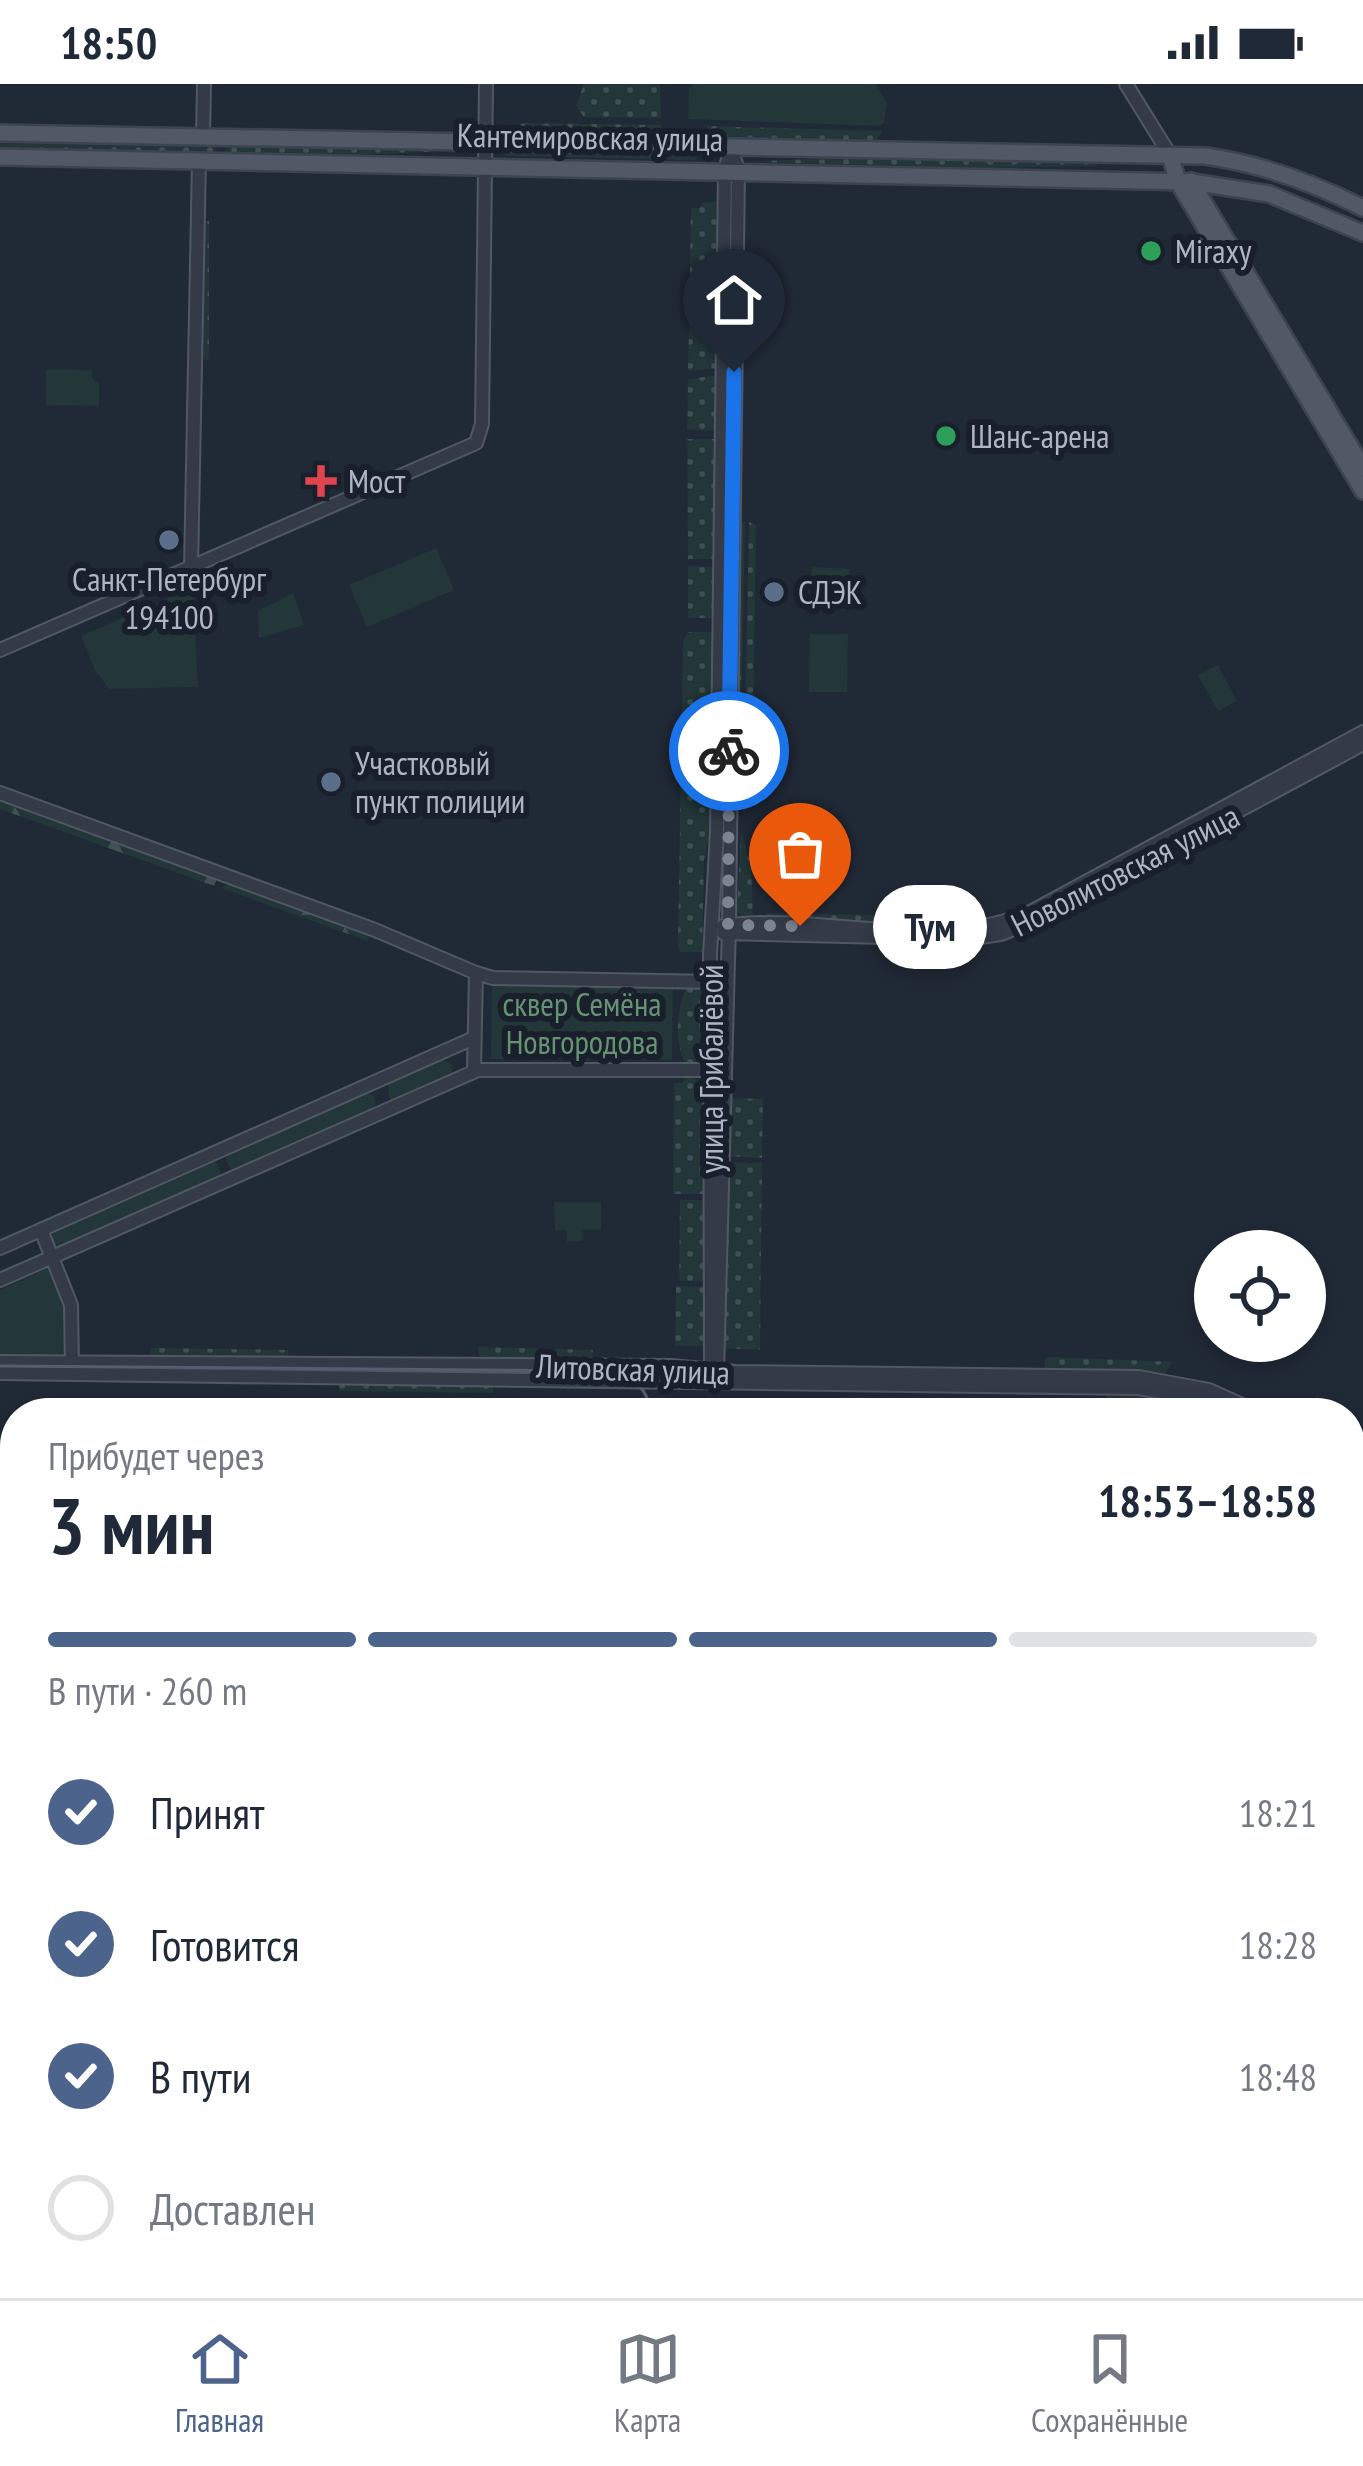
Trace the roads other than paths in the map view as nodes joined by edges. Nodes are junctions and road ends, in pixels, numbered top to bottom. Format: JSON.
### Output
{"nodes":[{"id":1,"x":204,"y":84,"type":"edge"},
{"id":2,"x":487,"y":84,"type":"edge"},
{"id":3,"x":1126,"y":84,"type":"edge"},
{"id":4,"x":0,"y":133,"type":"edge"},
{"id":5,"x":203,"y":137,"type":"junction"},
{"id":6,"x":486,"y":142,"type":"junction"},
{"id":7,"x":731,"y":147,"type":"junction"},
{"id":8,"x":1170,"y":155,"type":"junction"},
{"id":9,"x":0,"y":157,"type":"edge"},
{"id":10,"x":199,"y":160,"type":"junction"},
{"id":11,"x":486,"y":165,"type":"junction"},
{"id":12,"x":732,"y":170,"type":"junction"},
{"id":13,"x":1185,"y":182,"type":"junction"},
{"id":14,"x":1363,"y":208,"type":"edge"},
{"id":15,"x":1363,"y":233,"type":"edge"},
{"id":16,"x":1363,"y":468,"type":"edge"},
{"id":17,"x":1363,"y":491,"type":"edge"},
{"id":18,"x":191,"y":568,"type":"junction"},
{"id":19,"x":0,"y":650,"type":"edge"},
{"id":20,"x":1363,"y":732,"type":"edge"},
{"id":21,"x":1363,"y":743,"type":"edge"},
{"id":22,"x":0,"y":793,"type":"edge"},
{"id":23,"x":711,"y":929,"type":"junction"},
{"id":24,"x":728,"y":930,"type":"junction"},
{"id":25,"x":476,"y":974,"type":"junction"},
{"id":26,"x":720,"y":982,"type":"junction"},
{"id":27,"x":474,"y":1038,"type":"junction"},
{"id":28,"x":717,"y":1070,"type":"junction"},
{"id":29,"x":474,"y":1071,"type":"junction"},
{"id":30,"x":376,"y":1083,"type":"junction"},
{"id":31,"x":386,"y":1110,"type":"junction"},
{"id":32,"x":218,"y":1151,"type":"junction"},
{"id":33,"x":230,"y":1180,"type":"junction"},
{"id":34,"x":41,"y":1230,"type":"junction"},
{"id":35,"x":0,"y":1248,"type":"edge"},
{"id":36,"x":54,"y":1257,"type":"junction"},
{"id":37,"x":0,"y":1280,"type":"edge"},
{"id":38,"x":0,"y":1362,"type":"edge"},
{"id":39,"x":72,"y":1368,"type":"junction"},
{"id":40,"x":714,"y":1372,"type":"junction"},
{"id":41,"x":0,"y":1373,"type":"edge"},
{"id":42,"x":1195,"y":1398,"type":"edge"},
{"id":43,"x":1227,"y":1398,"type":"edge"}],
"edges":[{"from":1,"to":5,"type":"street"},
{"from":2,"to":6,"type":"street"},
{"from":3,"to":8,"type":"street"},
{"from":4,"to":5,"type":"main road","name":"Кантемировская улица"},
{"from":5,"to":6,"type":"main road","name":"Кантемировская улица"},
{"from":6,"to":7,"type":"main road","name":"Кантемировская улица"},
{"from":6,"to":11,"type":"street"},
{"from":7,"to":8,"type":"main road","name":"Кантемировская улица"},
{"from":7,"to":12,"type":"street","name":"улица Грибалёвой"},
{"from":8,"to":13,"type":"main road"},
{"from":8,"to":14,"type":"main road","name":"Кантемировская улица"},
{"from":9,"to":10,"type":"main road","name":"Кантемировская улица"},
{"from":10,"to":11,"type":"main road","name":"Кантемировская улица"},
{"from":10,"to":18,"type":"street"},
{"from":11,"to":12,"type":"main road","name":"Кантемировская улица"},
{"from":11,"to":18,"type":"street"},
{"from":12,"to":13,"type":"main road","name":"Кантемировская улица"},
{"from":12,"to":23,"type":"street","name":"улица Грибалёвой"},
{"from":12,"to":24,"type":"street","name":"улица Грибалёвой"},
{"from":13,"to":15,"type":"main road","name":"Кантемировская улица"},
{"from":13,"to":16,"type":"main road"},
{"from":13,"to":17,"type":"main road"},
{"from":18,"to":19,"type":"street"},
{"from":20,"to":24,"type":"street","name":"Новолитовская улица"},
{"from":21,"to":24,"type":"street","name":"Новолитовская улица"},
{"from":22,"to":25,"type":"street"},
{"from":23,"to":24,"type":"street","name":"Новолитовская улица"},
{"from":23,"to":26,"type":"street","name":"улица Грибалёвой"},
{"from":24,"to":26,"type":"street","name":"улица Грибалёвой"},
{"from":25,"to":26,"type":"street"},
{"from":25,"to":27,"type":"street"},
{"from":26,"to":28,"type":"street","name":"улица Грибалёвой"},
{"from":27,"to":29,"type":"street"},
{"from":27,"to":30,"type":"street"},
{"from":28,"to":29,"type":"street"},
{"from":28,"to":40,"type":"street","name":"улица Грибалёвой"},
{"from":29,"to":31,"type":"street"},
{"from":30,"to":31,"type":"street"},
{"from":30,"to":32,"type":"street"},
{"from":31,"to":33,"type":"street"},
{"from":32,"to":33,"type":"street"},
{"from":32,"to":34,"type":"street"},
{"from":33,"to":36,"type":"street"},
{"from":34,"to":35,"type":"street"},
{"from":34,"to":36,"type":"street"},
{"from":36,"to":37,"type":"street"},
{"from":36,"to":39,"type":"street"},
{"from":38,"to":39,"type":"street","name":"Литовская улица"},
{"from":39,"to":40,"type":"street","name":"Литовская улица"},
{"from":39,"to":41,"type":"street","name":"Литовская улица"},
{"from":40,"to":42,"type":"street","name":"Литовская улица"},
{"from":40,"to":43,"type":"street","name":"Литовская улица"}]}
